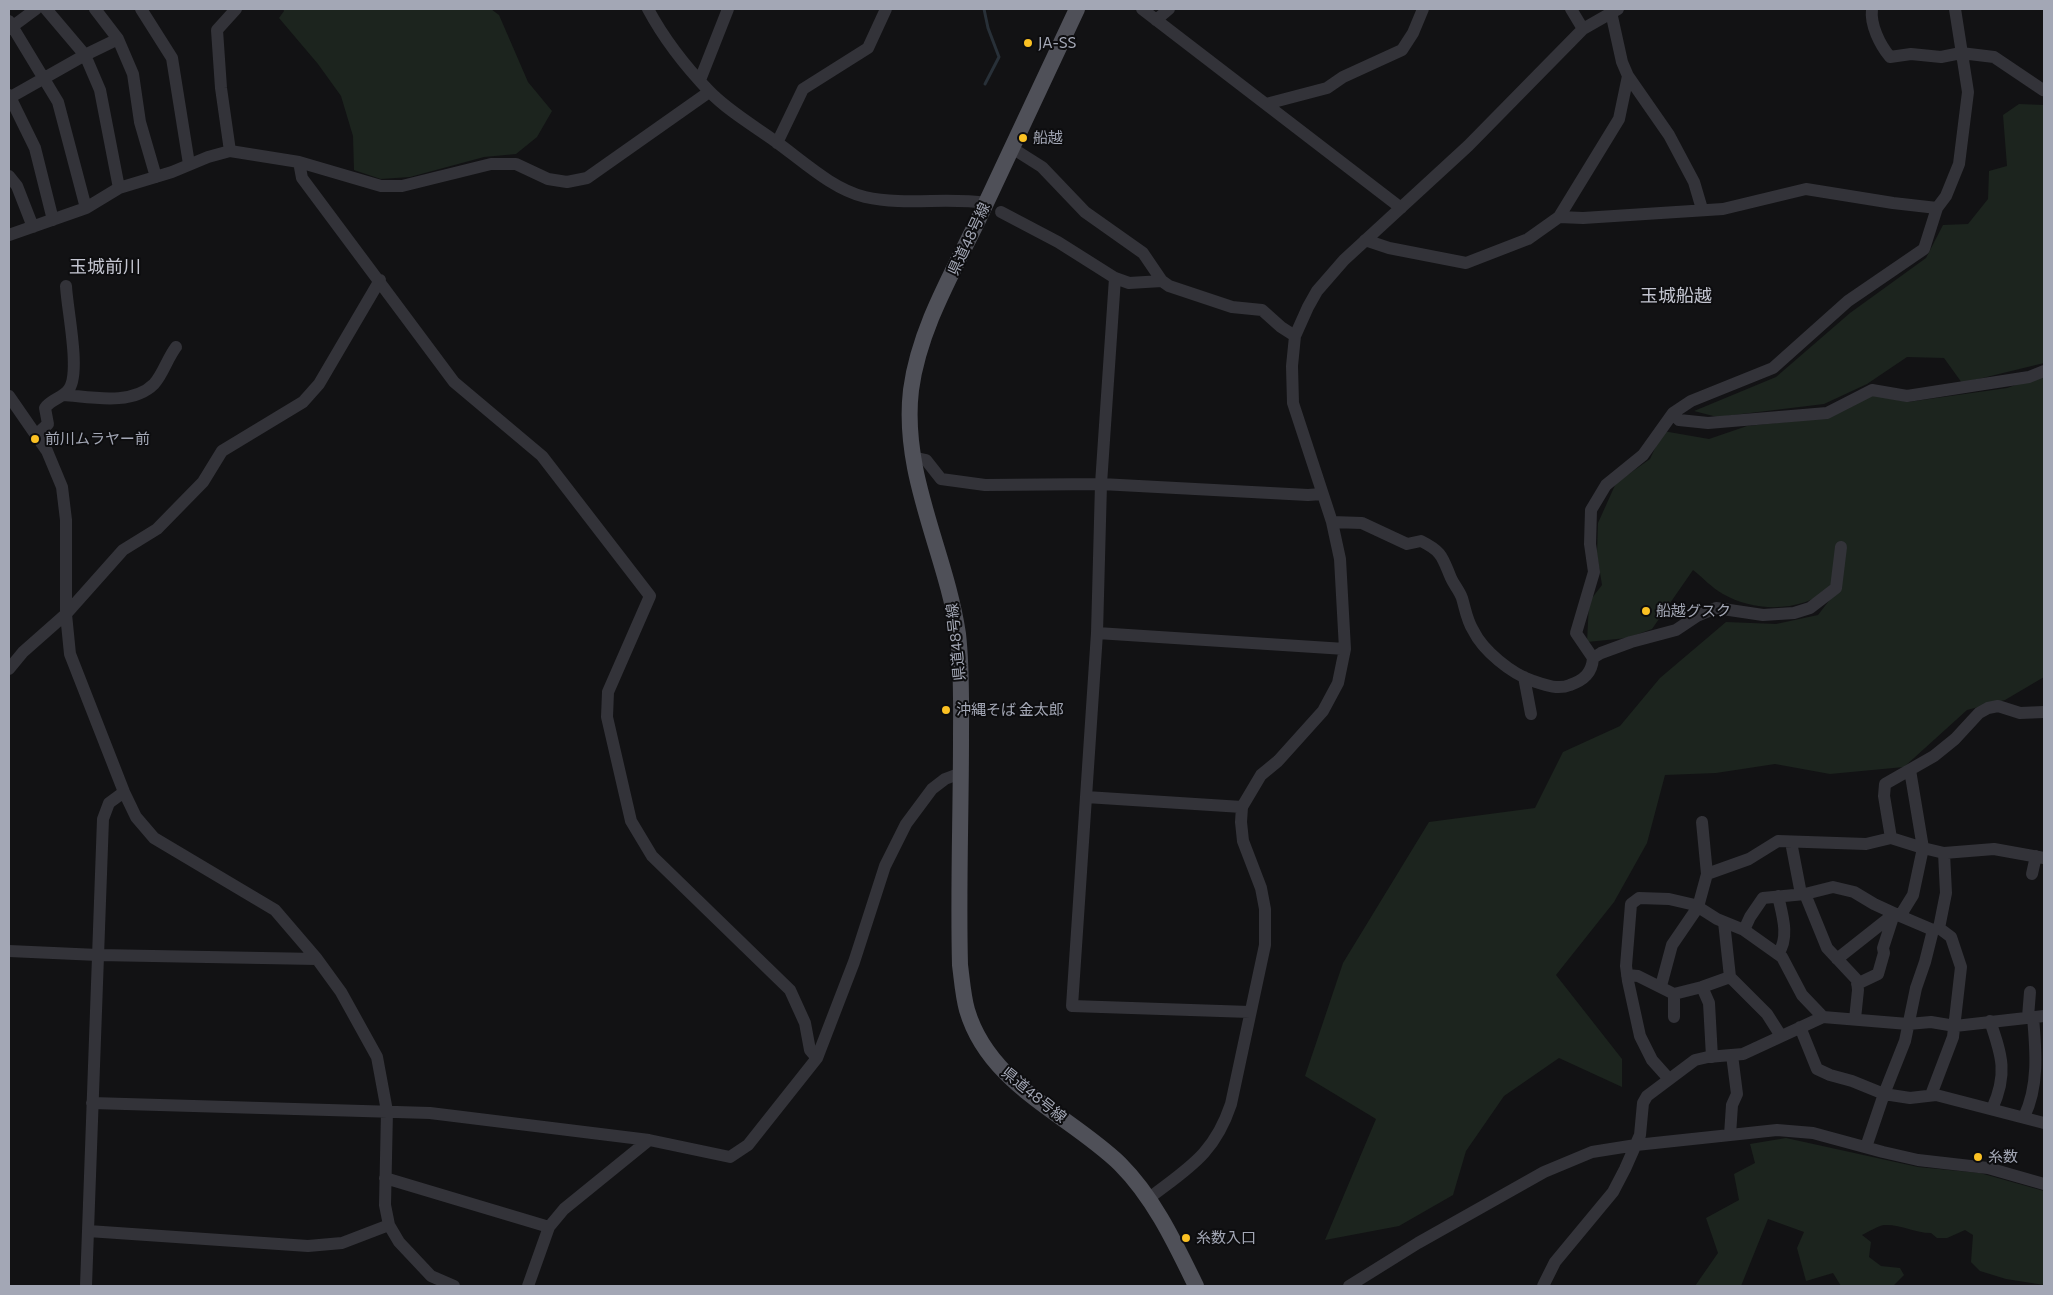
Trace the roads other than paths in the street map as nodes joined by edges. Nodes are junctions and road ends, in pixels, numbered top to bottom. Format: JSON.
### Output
{"nodes":[{"id":1,"x":36,"y":9,"type":"edge"},
{"id":2,"x":46,"y":9,"type":"edge"},
{"id":3,"x":95,"y":9,"type":"edge"},
{"id":4,"x":141,"y":9,"type":"edge"},
{"id":5,"x":236,"y":9,"type":"edge"},
{"id":6,"x":648,"y":9,"type":"edge"},
{"id":7,"x":728,"y":9,"type":"edge"},
{"id":8,"x":886,"y":9,"type":"edge"},
{"id":9,"x":1077,"y":9,"type":"edge"},
{"id":10,"x":1142,"y":9,"type":"edge"},
{"id":11,"x":1169,"y":9,"type":"edge"},
{"id":12,"x":1423,"y":9,"type":"edge"},
{"id":13,"x":1571,"y":9,"type":"edge"},
{"id":14,"x":1872,"y":9,"type":"edge"},
{"id":15,"x":1954,"y":9,"type":"edge"},
{"id":16,"x":1614,"y":10,"type":"edge"},
{"id":17,"x":1156,"y":20,"type":"junction"},
{"id":18,"x":10,"y":25,"type":"edge"},
{"id":19,"x":1583,"y":29,"type":"junction"},
{"id":20,"x":118,"y":39,"type":"junction"},
{"id":21,"x":1961,"y":53,"type":"junction"},
{"id":22,"x":85,"y":55,"type":"junction"},
{"id":23,"x":1628,"y":76,"type":"junction"},
{"id":24,"x":44,"y":77,"type":"junction"},
{"id":25,"x":700,"y":80,"type":"junction"},
{"id":26,"x":2044,"y":89,"type":"edge"},
{"id":27,"x":709,"y":92,"type":"junction"},
{"id":28,"x":9,"y":96,"type":"edge"},
{"id":29,"x":1266,"y":104,"type":"junction"},
{"id":30,"x":777,"y":143,"type":"junction"},
{"id":31,"x":1012,"y":148,"type":"junction"},
{"id":32,"x":230,"y":151,"type":"junction"},
{"id":33,"x":299,"y":162,"type":"junction"},
{"id":34,"x":189,"y":164,"type":"junction"},
{"id":35,"x":9,"y":176,"type":"edge"},
{"id":36,"x":156,"y":177,"type":"junction"},
{"id":37,"x":119,"y":188,"type":"junction"},
{"id":38,"x":986,"y":202,"type":"junction"},
{"id":39,"x":86,"y":208,"type":"junction"},
{"id":40,"x":1401,"y":208,"type":"junction"},
{"id":41,"x":1937,"y":208,"type":"junction"},
{"id":42,"x":1702,"y":209,"type":"junction"},
{"id":43,"x":1001,"y":212,"type":"dead end"},
{"id":44,"x":1559,"y":217,"type":"junction"},
{"id":45,"x":53,"y":220,"type":"junction"},
{"id":46,"x":34,"y":227,"type":"junction"},
{"id":47,"x":9,"y":235,"type":"edge"},
{"id":48,"x":1365,"y":240,"type":"junction"},
{"id":49,"x":1115,"y":278,"type":"junction"},
{"id":50,"x":380,"y":280,"type":"junction"},
{"id":51,"x":1162,"y":281,"type":"junction"},
{"id":52,"x":66,"y":286,"type":"dead end"},
{"id":53,"x":1295,"y":336,"type":"junction"},
{"id":54,"x":176,"y":347,"type":"dead end"},
{"id":55,"x":2044,"y":370,"type":"edge"},
{"id":56,"x":64,"y":395,"type":"junction"},
{"id":57,"x":9,"y":396,"type":"edge"},
{"id":58,"x":1673,"y":413,"type":"junction"},
{"id":59,"x":36,"y":435,"type":"junction"},
{"id":60,"x":912,"y":456,"type":"junction"},
{"id":61,"x":1101,"y":484,"type":"junction"},
{"id":62,"x":1322,"y":494,"type":"junction"},
{"id":63,"x":1332,"y":522,"type":"junction"},
{"id":64,"x":1841,"y":547,"type":"dead end"},
{"id":65,"x":66,"y":614,"type":"junction"},
{"id":66,"x":1097,"y":633,"type":"junction"},
{"id":67,"x":1345,"y":649,"type":"junction"},
{"id":68,"x":1593,"y":658,"type":"junction"},
{"id":69,"x":9,"y":670,"type":"edge"},
{"id":70,"x":1524,"y":677,"type":"junction"},
{"id":71,"x":2044,"y":712,"type":"edge"},
{"id":72,"x":1531,"y":714,"type":"dead end"},
{"id":73,"x":1910,"y":770,"type":"junction"},
{"id":74,"x":961,"y":773,"type":"junction"},
{"id":75,"x":124,"y":792,"type":"junction"},
{"id":76,"x":1086,"y":797,"type":"junction"},
{"id":77,"x":1242,"y":807,"type":"junction"},
{"id":78,"x":1702,"y":822,"type":"dead end"},
{"id":79,"x":1891,"y":838,"type":"junction"},
{"id":80,"x":1791,"y":842,"type":"junction"},
{"id":81,"x":1923,"y":848,"type":"junction"},
{"id":82,"x":1944,"y":853,"type":"junction"},
{"id":83,"x":2040,"y":857,"type":"edge"},
{"id":84,"x":1707,"y":874,"type":"junction"},
{"id":85,"x":2032,"y":874,"type":"dead end"},
{"id":86,"x":1803,"y":894,"type":"junction"},
{"id":87,"x":1778,"y":896,"type":"junction"},
{"id":88,"x":1698,"y":907,"type":"junction"},
{"id":89,"x":1897,"y":915,"type":"junction"},
{"id":90,"x":1724,"y":922,"type":"junction"},
{"id":91,"x":1936,"y":929,"type":"junction"},
{"id":92,"x":1744,"y":930,"type":"junction"},
{"id":93,"x":9,"y":950,"type":"edge"},
{"id":94,"x":1778,"y":954,"type":"junction"},
{"id":95,"x":98,"y":955,"type":"junction"},
{"id":96,"x":317,"y":959,"type":"junction"},
{"id":97,"x":1837,"y":959,"type":"junction"},
{"id":98,"x":1627,"y":975,"type":"junction"},
{"id":99,"x":1730,"y":976,"type":"junction"},
{"id":100,"x":1857,"y":984,"type":"junction"},
{"id":101,"x":1661,"y":986,"type":"junction"},
{"id":102,"x":1702,"y":987,"type":"junction"},
{"id":103,"x":2030,"y":992,"type":"dead end"},
{"id":104,"x":1674,"y":994,"type":"junction"},
{"id":105,"x":1250,"y":1012,"type":"junction"},
{"id":106,"x":1823,"y":1016,"type":"junction"},
{"id":107,"x":1674,"y":1017,"type":"dead end"},
{"id":108,"x":2035,"y":1017,"type":"edge"},
{"id":109,"x":1855,"y":1019,"type":"junction"},
{"id":110,"x":1990,"y":1021,"type":"junction"},
{"id":111,"x":1908,"y":1024,"type":"junction"},
{"id":112,"x":1955,"y":1026,"type":"junction"},
{"id":113,"x":1800,"y":1028,"type":"junction"},
{"id":114,"x":1781,"y":1036,"type":"junction"},
{"id":115,"x":1732,"y":1055,"type":"junction"},
{"id":116,"x":1712,"y":1057,"type":"junction"},
{"id":117,"x":817,"y":1058,"type":"junction"},
{"id":118,"x":1669,"y":1079,"type":"junction"},
{"id":119,"x":1884,"y":1094,"type":"junction"},
{"id":120,"x":1931,"y":1095,"type":"junction"},
{"id":121,"x":92,"y":1103,"type":"junction"},
{"id":122,"x":1992,"y":1109,"type":"junction"},
{"id":123,"x":387,"y":1111,"type":"junction"},
{"id":124,"x":2024,"y":1118,"type":"junction"},
{"id":125,"x":2044,"y":1123,"type":"edge"},
{"id":126,"x":1730,"y":1135,"type":"junction"},
{"id":127,"x":649,"y":1140,"type":"junction"},
{"id":128,"x":1636,"y":1145,"type":"junction"},
{"id":129,"x":1866,"y":1147,"type":"junction"},
{"id":130,"x":385,"y":1178,"type":"junction"},
{"id":131,"x":2044,"y":1184,"type":"edge"},
{"id":132,"x":1148,"y":1199,"type":"junction"},
{"id":133,"x":389,"y":1225,"type":"junction"},
{"id":134,"x":549,"y":1227,"type":"junction"},
{"id":135,"x":88,"y":1231,"type":"junction"},
{"id":136,"x":86,"y":1286,"type":"edge"},
{"id":137,"x":454,"y":1286,"type":"edge"},
{"id":138,"x":528,"y":1286,"type":"edge"},
{"id":139,"x":1196,"y":1286,"type":"edge"},
{"id":140,"x":1349,"y":1286,"type":"edge"},
{"id":141,"x":1543,"y":1286,"type":"edge"}],
"edges":[{"from":1,"to":18,"type":"street"},
{"from":2,"to":22,"type":"street"},
{"from":3,"to":20,"type":"street"},
{"from":4,"to":34,"type":"street"},
{"from":5,"to":32,"type":"street"},
{"from":6,"to":25,"type":"street"},
{"from":7,"to":25,"type":"street"},
{"from":8,"to":30,"type":"street"},
{"from":9,"to":31,"type":"main road","name":"県道48号線"},
{"from":10,"to":17,"type":"street"},
{"from":11,"to":17,"type":"street"},
{"from":12,"to":29,"type":"street"},
{"from":13,"to":19,"type":"street"},
{"from":14,"to":21,"type":"street"},
{"from":15,"to":21,"type":"street"},
{"from":16,"to":19,"type":"street"},
{"from":16,"to":23,"type":"street"},
{"from":17,"to":29,"type":"street"},
{"from":18,"to":24,"type":"street"},
{"from":19,"to":40,"type":"street"},
{"from":20,"to":22,"type":"street"},
{"from":20,"to":36,"type":"street"},
{"from":21,"to":26,"type":"street"},
{"from":21,"to":41,"type":"street"},
{"from":22,"to":24,"type":"street"},
{"from":22,"to":37,"type":"street"},
{"from":23,"to":42,"type":"street"},
{"from":23,"to":44,"type":"street"},
{"from":24,"to":28,"type":"street"},
{"from":24,"to":39,"type":"street"},
{"from":25,"to":27,"type":"street"},
{"from":27,"to":30,"type":"street"},
{"from":27,"to":33,"type":"street"},
{"from":28,"to":45,"type":"street"},
{"from":29,"to":40,"type":"street"},
{"from":30,"to":38,"type":"street"},
{"from":31,"to":38,"type":"main road","name":"県道48号線"},
{"from":31,"to":51,"type":"street"},
{"from":32,"to":33,"type":"street"},
{"from":32,"to":34,"type":"street"},
{"from":33,"to":50,"type":"street"},
{"from":34,"to":36,"type":"street"},
{"from":35,"to":46,"type":"street"},
{"from":36,"to":37,"type":"street"},
{"from":37,"to":39,"type":"street"},
{"from":38,"to":60,"type":"main road","name":"県道48号線"},
{"from":39,"to":45,"type":"street"},
{"from":40,"to":48,"type":"street"},
{"from":41,"to":42,"type":"street"},
{"from":41,"to":58,"type":"street"},
{"from":42,"to":44,"type":"street"},
{"from":43,"to":49,"type":"street"},
{"from":44,"to":48,"type":"street"},
{"from":45,"to":46,"type":"street"},
{"from":46,"to":47,"type":"street"},
{"from":48,"to":53,"type":"street"},
{"from":49,"to":51,"type":"street"},
{"from":49,"to":61,"type":"street"},
{"from":50,"to":65,"type":"street"},
{"from":50,"to":117,"type":"street"},
{"from":51,"to":53,"type":"street"},
{"from":52,"to":56,"type":"street"},
{"from":53,"to":62,"type":"street"},
{"from":54,"to":56,"type":"street"},
{"from":55,"to":58,"type":"street"},
{"from":56,"to":59,"type":"street"},
{"from":57,"to":59,"type":"street"},
{"from":58,"to":68,"type":"street"},
{"from":59,"to":65,"type":"street"},
{"from":60,"to":61,"type":"street"},
{"from":60,"to":74,"type":"main road","name":"県道48号線"},
{"from":61,"to":62,"type":"street"},
{"from":61,"to":66,"type":"street"},
{"from":62,"to":63,"type":"street"},
{"from":63,"to":67,"type":"street"},
{"from":63,"to":70,"type":"street"},
{"from":64,"to":68,"type":"street"},
{"from":65,"to":69,"type":"street"},
{"from":65,"to":75,"type":"street"},
{"from":66,"to":67,"type":"street"},
{"from":66,"to":76,"type":"street"},
{"from":67,"to":77,"type":"street"},
{"from":68,"to":70,"type":"street"},
{"from":70,"to":72,"type":"street"},
{"from":71,"to":73,"type":"street"},
{"from":73,"to":79,"type":"street"},
{"from":73,"to":81,"type":"street"},
{"from":74,"to":117,"type":"street"},
{"from":74,"to":132,"type":"main road","name":"県道48号線"},
{"from":75,"to":95,"type":"street"},
{"from":75,"to":96,"type":"street"},
{"from":76,"to":77,"type":"street"},
{"from":76,"to":105,"type":"street"},
{"from":77,"to":105,"type":"street"},
{"from":78,"to":84,"type":"street"},
{"from":79,"to":80,"type":"street"},
{"from":79,"to":81,"type":"street"},
{"from":80,"to":84,"type":"street"},
{"from":80,"to":86,"type":"street"},
{"from":81,"to":82,"type":"street"},
{"from":81,"to":89,"type":"street"},
{"from":82,"to":83,"type":"street"},
{"from":82,"to":91,"type":"street"},
{"from":83,"to":85,"type":"street"},
{"from":84,"to":88,"type":"street"},
{"from":86,"to":87,"type":"street"},
{"from":86,"to":89,"type":"street"},
{"from":86,"to":97,"type":"street"},
{"from":87,"to":92,"type":"street"},
{"from":87,"to":94,"type":"street"},
{"from":88,"to":90,"type":"street"},
{"from":88,"to":98,"type":"street"},
{"from":88,"to":101,"type":"street"},
{"from":89,"to":91,"type":"street"},
{"from":89,"to":97,"type":"street"},
{"from":89,"to":100,"type":"street"},
{"from":90,"to":92,"type":"street"},
{"from":90,"to":99,"type":"street"},
{"from":91,"to":111,"type":"street"},
{"from":91,"to":112,"type":"street"},
{"from":92,"to":94,"type":"street"},
{"from":93,"to":95,"type":"street"},
{"from":94,"to":106,"type":"street"},
{"from":95,"to":96,"type":"street"},
{"from":95,"to":121,"type":"street"},
{"from":96,"to":123,"type":"street"},
{"from":97,"to":100,"type":"street"},
{"from":98,"to":101,"type":"street"},
{"from":98,"to":118,"type":"street"},
{"from":99,"to":102,"type":"street"},
{"from":99,"to":114,"type":"street"},
{"from":100,"to":109,"type":"street"},
{"from":101,"to":104,"type":"street"},
{"from":102,"to":104,"type":"street"},
{"from":102,"to":116,"type":"street"},
{"from":103,"to":108,"type":"street"},
{"from":104,"to":107,"type":"street"},
{"from":105,"to":132,"type":"street"},
{"from":106,"to":109,"type":"street"},
{"from":106,"to":113,"type":"street"},
{"from":108,"to":110,"type":"street"},
{"from":108,"to":124,"type":"street"},
{"from":109,"to":111,"type":"street"},
{"from":110,"to":112,"type":"street"},
{"from":110,"to":122,"type":"street"},
{"from":111,"to":112,"type":"street"},
{"from":111,"to":119,"type":"street"},
{"from":112,"to":120,"type":"street"},
{"from":113,"to":114,"type":"street"},
{"from":113,"to":119,"type":"street"},
{"from":114,"to":115,"type":"street"},
{"from":115,"to":116,"type":"street"},
{"from":115,"to":126,"type":"street"},
{"from":116,"to":118,"type":"street"},
{"from":117,"to":127,"type":"street"},
{"from":118,"to":128,"type":"street"},
{"from":119,"to":120,"type":"street"},
{"from":119,"to":129,"type":"street"},
{"from":120,"to":122,"type":"street"},
{"from":121,"to":123,"type":"street"},
{"from":121,"to":135,"type":"street"},
{"from":122,"to":124,"type":"street"},
{"from":123,"to":127,"type":"street"},
{"from":123,"to":130,"type":"street"},
{"from":124,"to":125,"type":"street"},
{"from":126,"to":128,"type":"street"},
{"from":126,"to":129,"type":"street"},
{"from":127,"to":134,"type":"street"},
{"from":128,"to":140,"type":"street"},
{"from":128,"to":141,"type":"street"},
{"from":129,"to":131,"type":"street"},
{"from":130,"to":133,"type":"street"},
{"from":130,"to":134,"type":"street"},
{"from":132,"to":139,"type":"main road","name":"県道48号線"},
{"from":133,"to":135,"type":"street"},
{"from":133,"to":137,"type":"street"},
{"from":134,"to":138,"type":"street"},
{"from":135,"to":136,"type":"street"}]}
